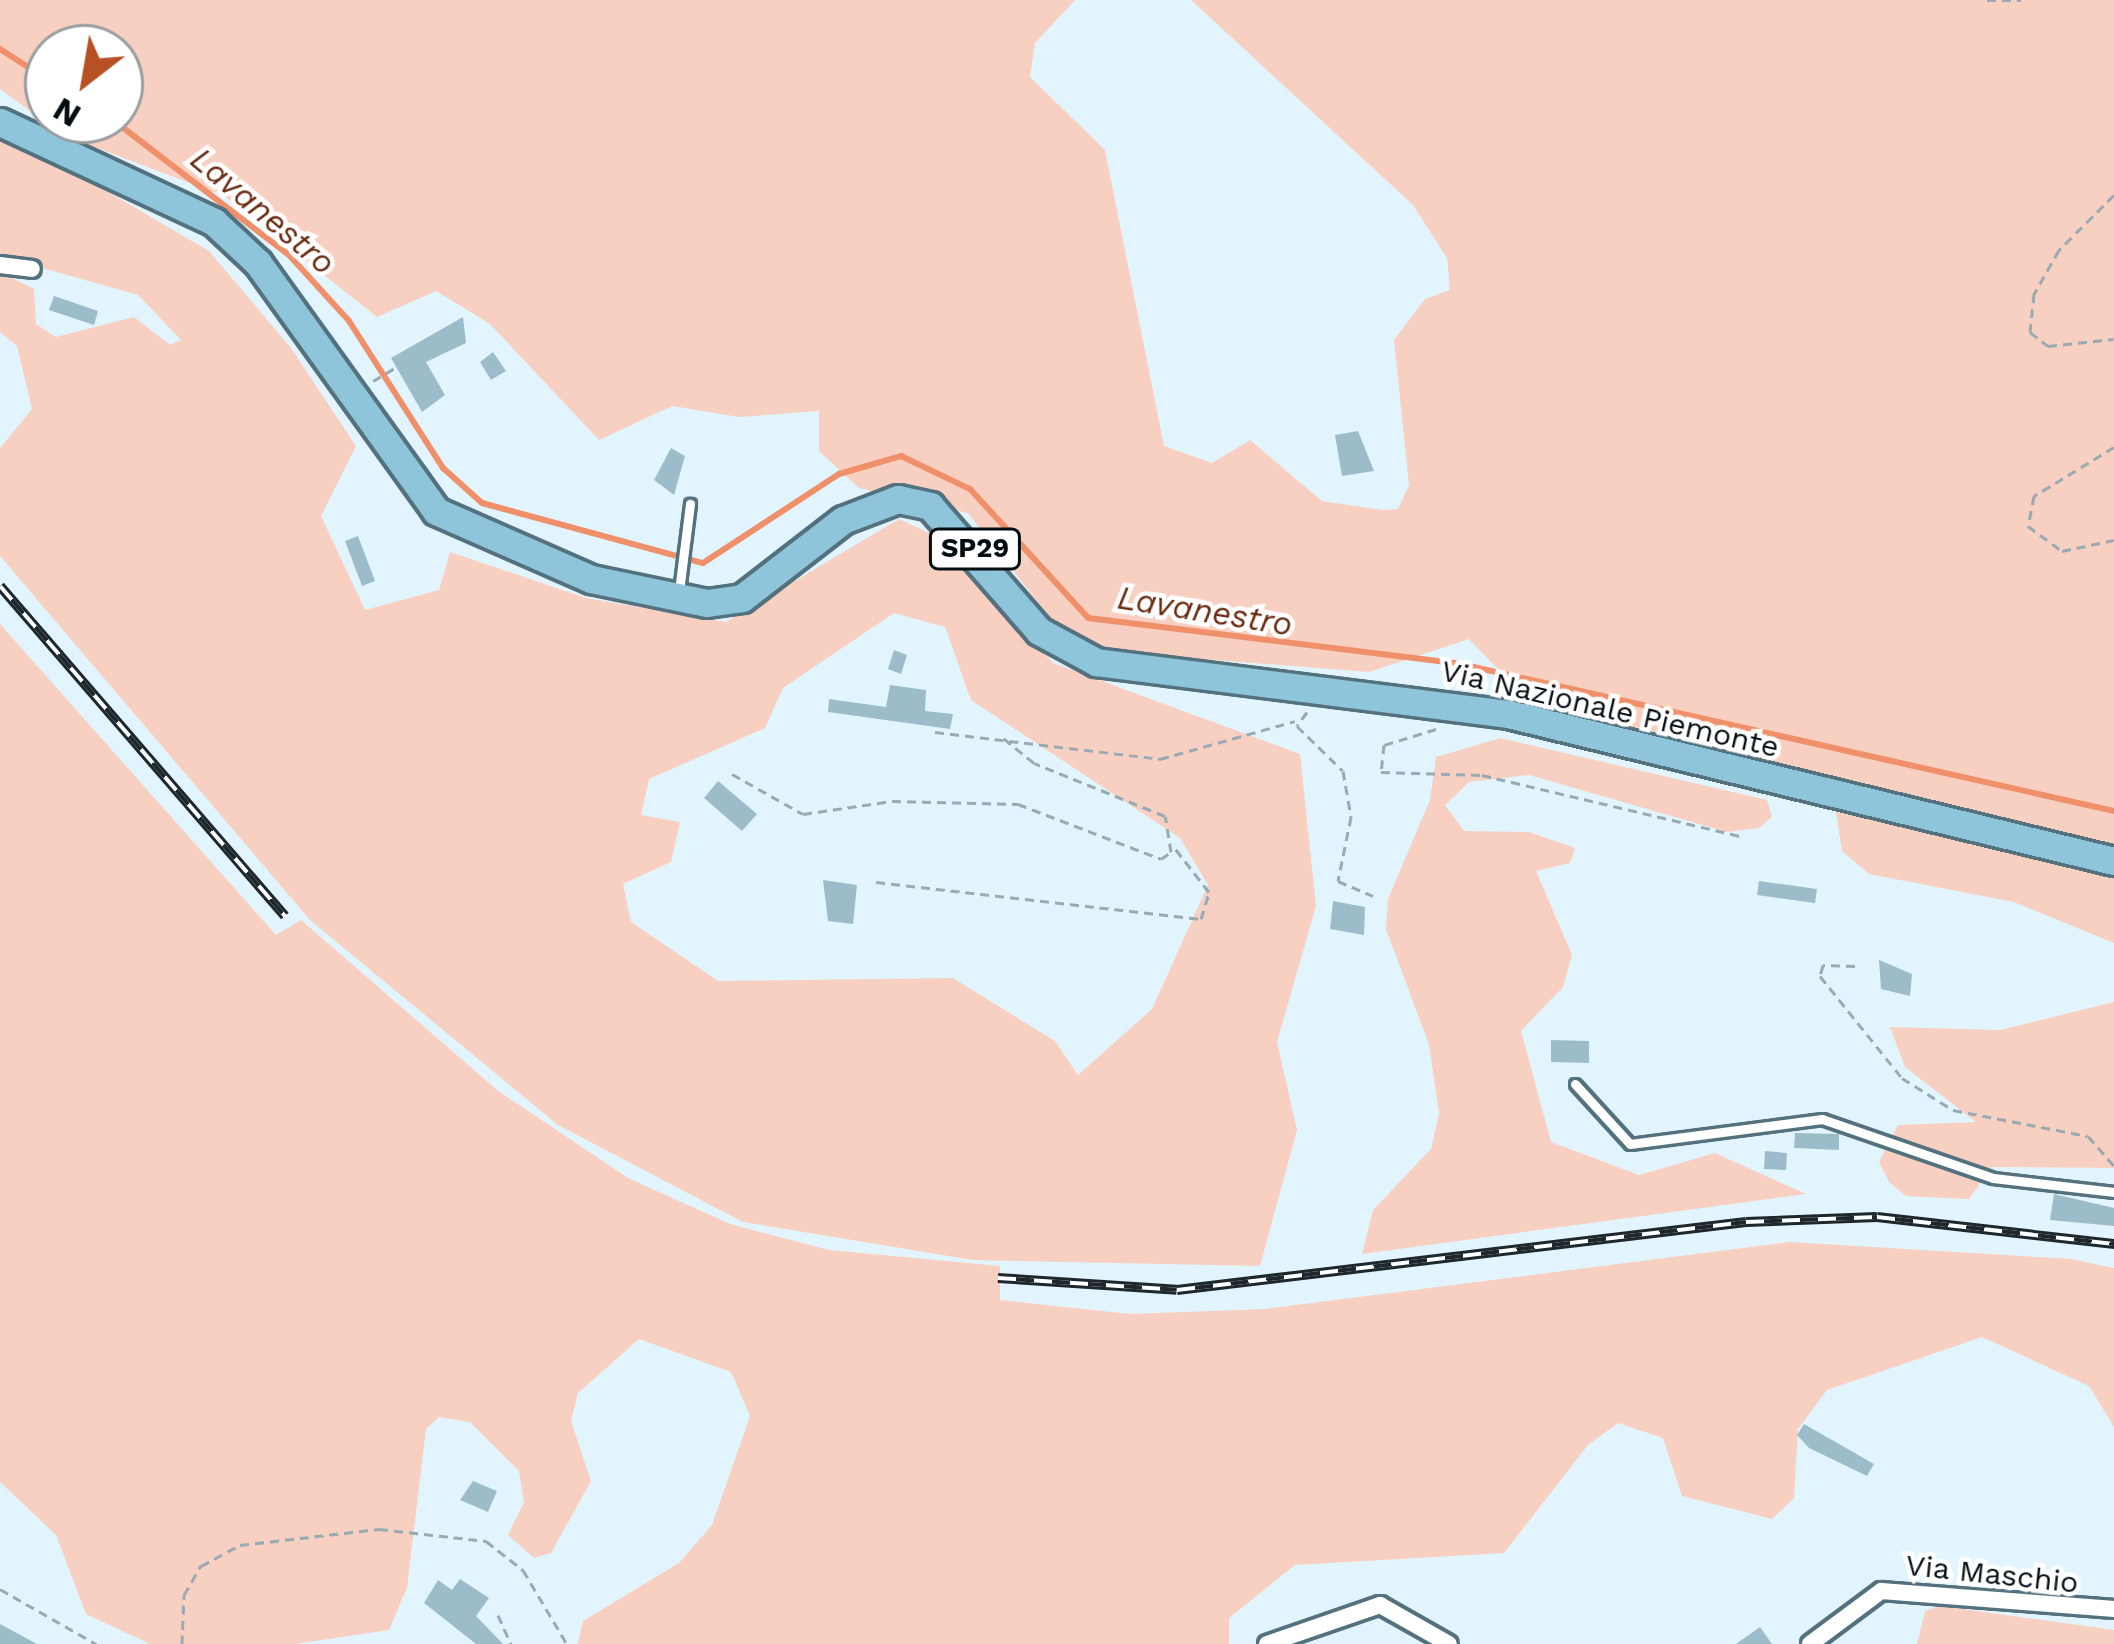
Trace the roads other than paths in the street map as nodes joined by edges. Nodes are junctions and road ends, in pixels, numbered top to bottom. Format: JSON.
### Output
{"nodes":[{"id":1,"x":0,"y":122,"type":"edge"},
{"id":2,"x":0,"y":265,"type":"edge"},
{"id":3,"x":32,"y":269,"type":"dead end"},
{"id":4,"x":690,"y":504,"type":"dead end"},
{"id":5,"x":679,"y":593,"type":"junction"},
{"id":6,"x":2114,"y":861,"type":"edge"},
{"id":7,"x":1575,"y":1084,"type":"dead end"},
{"id":8,"x":2114,"y":1192,"type":"edge"},
{"id":9,"x":2114,"y":1609,"type":"edge"},
{"id":10,"x":1267,"y":1644,"type":"edge"},
{"id":11,"x":1449,"y":1644,"type":"edge"},
{"id":12,"x":1810,"y":1644,"type":"edge"}],
"edges":[{"from":1,"to":5,"type":"main road","name":"Via Nazionale Piemonte","number":"SP29"},
{"from":2,"to":3,"type":"street"},
{"from":4,"to":5,"type":"lane"},
{"from":5,"to":6,"type":"main road","name":"Via Nazionale Piemonte","number":"SP29"},
{"from":7,"to":8,"type":"lane"},
{"from":9,"to":12,"type":"street","name":"Via Maschio"},
{"from":10,"to":11,"type":"street"}]}
